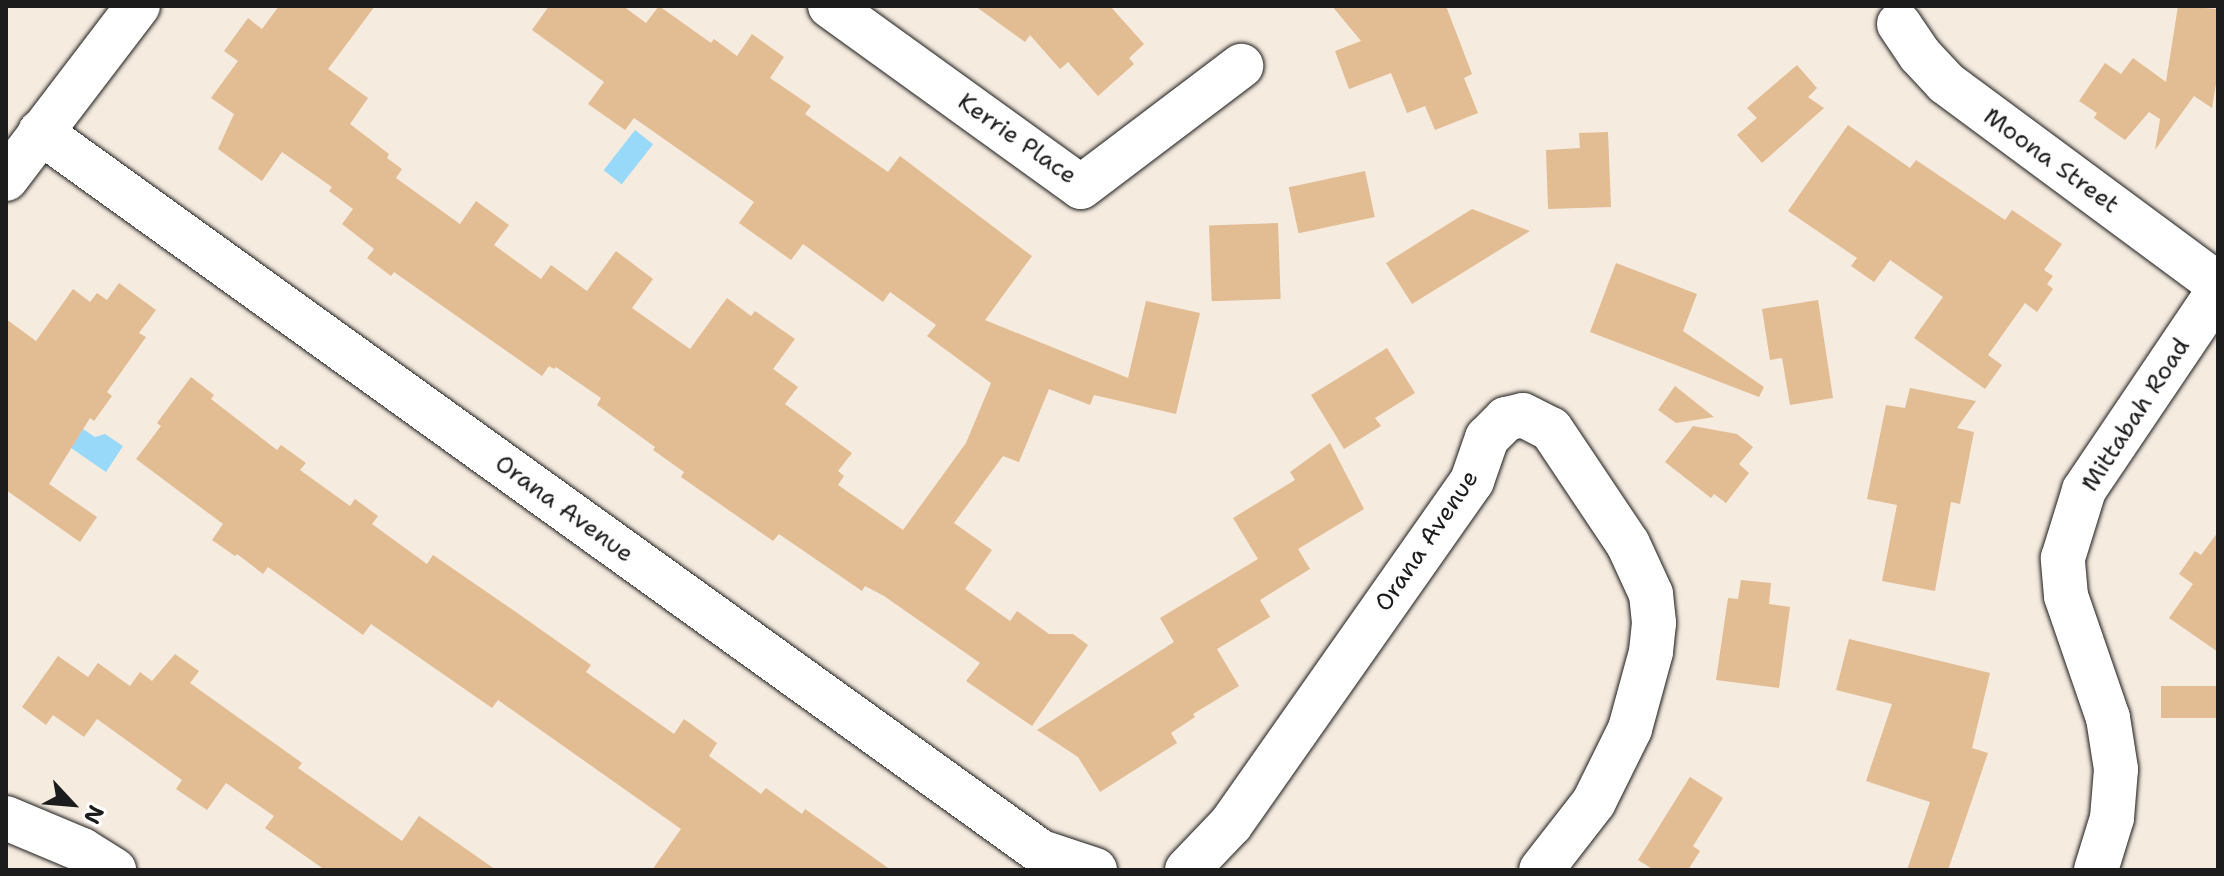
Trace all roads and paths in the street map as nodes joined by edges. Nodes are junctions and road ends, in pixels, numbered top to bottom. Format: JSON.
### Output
{"nodes":[{"id":1,"x":138,"y":6,"type":"edge"},
{"id":2,"x":830,"y":6,"type":"edge"},
{"id":3,"x":1899,"y":24,"type":"dead end"},
{"id":4,"x":1241,"y":66,"type":"dead end"},
{"id":5,"x":40,"y":132,"type":"junction"},
{"id":6,"x":6,"y":179,"type":"edge"},
{"id":7,"x":2218,"y":284,"type":"edge"},
{"id":8,"x":2218,"y":291,"type":"edge"},
{"id":9,"x":6,"y":818,"type":"edge"},
{"id":10,"x":114,"y":870,"type":"edge"},
{"id":11,"x":1095,"y":870,"type":"edge"},
{"id":12,"x":1187,"y":870,"type":"edge"},
{"id":13,"x":1541,"y":870,"type":"edge"},
{"id":14,"x":2096,"y":870,"type":"edge"}],
"edges":[{"from":1,"to":5,"type":"street"},
{"from":2,"to":4,"type":"street","name":"Kerrie Place"},
{"from":3,"to":7,"type":"street","name":"Moona Street"},
{"from":5,"to":6,"type":"street"},
{"from":5,"to":11,"type":"street","name":"Orana Avenue"},
{"from":8,"to":14,"type":"street","name":"Mittabah Road"},
{"from":9,"to":10,"type":"street"},
{"from":12,"to":13,"type":"street","name":"Orana Avenue"}]}
